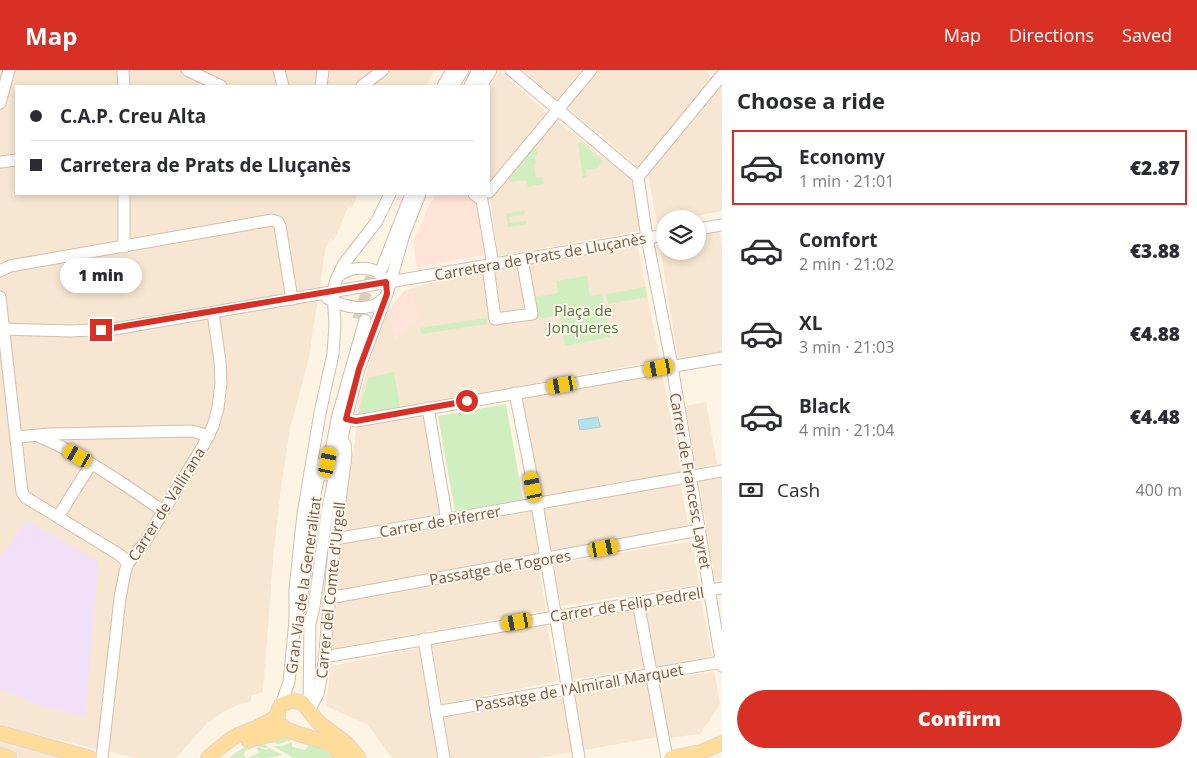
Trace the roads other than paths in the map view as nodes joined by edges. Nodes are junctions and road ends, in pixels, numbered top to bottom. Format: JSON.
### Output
{"nodes":[{"id":1,"x":9,"y":70,"type":"edge"},
{"id":2,"x":124,"y":70,"type":"edge"},
{"id":3,"x":187,"y":70,"type":"edge"},
{"id":4,"x":279,"y":70,"type":"edge"},
{"id":5,"x":323,"y":70,"type":"edge"},
{"id":6,"x":383,"y":70,"type":"edge"},
{"id":7,"x":452,"y":70,"type":"edge"},
{"id":8,"x":463,"y":70,"type":"edge"},
{"id":9,"x":470,"y":70,"type":"edge"},
{"id":10,"x":478,"y":70,"type":"edge"},
{"id":11,"x":491,"y":70,"type":"edge"},
{"id":12,"x":511,"y":70,"type":"edge"},
{"id":13,"x":592,"y":70,"type":"edge"},
{"id":14,"x":718,"y":70,"type":"edge"},
{"id":15,"x":722,"y":74,"type":"edge"},
{"id":16,"x":124,"y":85,"type":"edge"},
{"id":17,"x":219,"y":85,"type":"edge"},
{"id":18,"x":283,"y":85,"type":"edge"},
{"id":19,"x":321,"y":85,"type":"edge"},
{"id":20,"x":363,"y":85,"type":"edge"},
{"id":21,"x":444,"y":85,"type":"edge"},
{"id":22,"x":454,"y":85,"type":"edge"},
{"id":23,"x":462,"y":85,"type":"edge"},
{"id":24,"x":470,"y":85,"type":"edge"},
{"id":25,"x":482,"y":85,"type":"edge"},
{"id":26,"x":0,"y":103,"type":"edge"},
{"id":27,"x":559,"y":109,"type":"junction"},
{"id":28,"x":15,"y":160,"type":"edge"},
{"id":29,"x":0,"y":162,"type":"edge"},
{"id":30,"x":638,"y":177,"type":"junction"},
{"id":31,"x":490,"y":187,"type":"edge"},
{"id":32,"x":124,"y":195,"type":"edge"},
{"id":33,"x":390,"y":195,"type":"edge"},
{"id":34,"x":403,"y":195,"type":"edge"},
{"id":35,"x":411,"y":195,"type":"edge"},
{"id":36,"x":420,"y":195,"type":"edge"},
{"id":37,"x":483,"y":195,"type":"edge"},
{"id":38,"x":722,"y":225,"type":"edge"},
{"id":39,"x":706,"y":228,"type":"edge"},
{"id":40,"x":656,"y":236,"type":"edge"},
{"id":41,"x":647,"y":238,"type":"junction"},
{"id":42,"x":124,"y":247,"type":"junction"},
{"id":43,"x":522,"y":259,"type":"junction"},
{"id":44,"x":490,"y":265,"type":"junction"},
{"id":45,"x":395,"y":267,"type":"junction"},
{"id":46,"x":0,"y":271,"type":"edge"},
{"id":47,"x":415,"y":278,"type":"junction"},
{"id":48,"x":388,"y":286,"type":"junction"},
{"id":49,"x":311,"y":295,"type":"junction"},
{"id":50,"x":334,"y":295,"type":"junction"},
{"id":51,"x":0,"y":297,"type":"edge"},
{"id":52,"x":292,"y":299,"type":"junction"},
{"id":53,"x":213,"y":312,"type":"junction"},
{"id":54,"x":2,"y":330,"type":"edge"},
{"id":55,"x":722,"y":358,"type":"edge"},
{"id":56,"x":672,"y":366,"type":"junction"},
{"id":57,"x":515,"y":393,"type":"junction"},
{"id":58,"x":428,"y":408,"type":"junction"},
{"id":59,"x":346,"y":419,"type":"junction"},
{"id":60,"x":36,"y":435,"type":"junction"},
{"id":61,"x":209,"y":436,"type":"junction"},
{"id":62,"x":17,"y":437,"type":"junction"},
{"id":63,"x":342,"y":438,"type":"junction"},
{"id":64,"x":91,"y":464,"type":"junction"},
{"id":65,"x":722,"y":471,"type":"edge"},
{"id":66,"x":691,"y":477,"type":"junction"},
{"id":67,"x":536,"y":504,"type":"junction"},
{"id":68,"x":162,"y":510,"type":"junction"},
{"id":69,"x":58,"y":517,"type":"junction"},
{"id":70,"x":447,"y":520,"type":"junction"},
{"id":71,"x":700,"y":530,"type":"junction"},
{"id":72,"x":335,"y":539,"type":"junction"},
{"id":73,"x":545,"y":559,"type":"junction"},
{"id":74,"x":128,"y":563,"type":"junction"},
{"id":75,"x":722,"y":588,"type":"edge"},
{"id":76,"x":709,"y":590,"type":"junction"},
{"id":77,"x":329,"y":598,"type":"junction"},
{"id":78,"x":638,"y":602,"type":"junction"},
{"id":79,"x":555,"y":616,"type":"junction"},
{"id":80,"x":295,"y":621,"type":"junction"},
{"id":81,"x":310,"y":623,"type":"junction"},
{"id":82,"x":424,"y":639,"type":"junction"},
{"id":83,"x":324,"y":656,"type":"junction"},
{"id":84,"x":722,"y":664,"type":"edge"},
{"id":85,"x":651,"y":674,"type":"junction"},
{"id":86,"x":567,"y":689,"type":"junction"},
{"id":87,"x":279,"y":710,"type":"junction"},
{"id":88,"x":309,"y":711,"type":"junction"},
{"id":89,"x":436,"y":712,"type":"junction"},
{"id":90,"x":289,"y":731,"type":"junction"},
{"id":91,"x":0,"y":733,"type":"edge"},
{"id":92,"x":722,"y":743,"type":"edge"},
{"id":93,"x":0,"y":755,"type":"edge"},
{"id":94,"x":9,"y":758,"type":"edge"},
{"id":95,"x":90,"y":758,"type":"edge"},
{"id":96,"x":102,"y":758,"type":"edge"},
{"id":97,"x":208,"y":758,"type":"edge"},
{"id":98,"x":221,"y":758,"type":"edge"},
{"id":99,"x":346,"y":758,"type":"edge"},
{"id":100,"x":359,"y":758,"type":"edge"},
{"id":101,"x":444,"y":758,"type":"edge"},
{"id":102,"x":579,"y":758,"type":"edge"},
{"id":103,"x":667,"y":758,"type":"edge"},
{"id":104,"x":671,"y":758,"type":"edge"}],
"edges":[{"from":1,"to":26,"type":"street"},
{"from":2,"to":16,"type":"street"},
{"from":3,"to":17,"type":"street"},
{"from":4,"to":18,"type":"street"},
{"from":5,"to":19,"type":"street"},
{"from":6,"to":20,"type":"street"},
{"from":7,"to":21,"type":"street"},
{"from":8,"to":22,"type":"street"},
{"from":9,"to":23,"type":"street"},
{"from":10,"to":24,"type":"street"},
{"from":11,"to":25,"type":"street"},
{"from":12,"to":27,"type":"street"},
{"from":13,"to":27,"type":"street"},
{"from":14,"to":15,"type":"street"},
{"from":15,"to":30,"type":"street"},
{"from":27,"to":30,"type":"street"},
{"from":27,"to":31,"type":"street"},
{"from":28,"to":29,"type":"street"},
{"from":30,"to":41,"type":"street","name":"Carrer de Francesc Layret"},
{"from":32,"to":42,"type":"street"},
{"from":33,"to":50,"type":"street"},
{"from":34,"to":35,"type":"street"},
{"from":36,"to":45,"type":"street","name":"Carrer del Comte d'Urgell"},
{"from":37,"to":44,"type":"street"},
{"from":38,"to":39,"type":"street"},
{"from":40,"to":41,"type":"street","name":"Carretera de Prats de Lluçanès"},
{"from":41,"to":43,"type":"street","name":"Carretera de Prats de Lluçanès"},
{"from":41,"to":56,"type":"street","name":"Carrer de Francesc Layret"},
{"from":42,"to":46,"type":"street"},
{"from":42,"to":52,"type":"street"},
{"from":43,"to":44,"type":"street","name":"Carretera de Prats de Lluçanès"},
{"from":43,"to":44,"type":"street"},
{"from":44,"to":47,"type":"street","name":"Carretera de Prats de Lluçanès"},
{"from":45,"to":47,"type":"street","name":"Carretera de Prats de Lluçanès"},
{"from":45,"to":48,"type":"street","name":"Carrer del Comte d'Urgell"},
{"from":47,"to":48,"type":"street","name":"Carretera de Prats de Lluçanès"},
{"from":48,"to":50,"type":"street","name":"Carretera de Prats de Lluçanès"},
{"from":48,"to":50,"type":"street","name":"Carretera de Prats de Lluçanès"},
{"from":48,"to":50,"type":"street","name":"Carretera de Prats de Lluçanès"},
{"from":48,"to":59,"type":"street","name":"Carrer del Comte d'Urgell"},
{"from":49,"to":50,"type":"street","name":"Carretera de Prats de Lluçanès"},
{"from":49,"to":50,"type":"street","name":"Carretera de Prats de Lluçanès"},
{"from":49,"to":52,"type":"street","name":"Carretera de Prats de Lluçanès"},
{"from":50,"to":80,"type":"street"},
{"from":51,"to":54,"type":"street"},
{"from":52,"to":53,"type":"street","name":"Carretera de Prats de Lluçanès"},
{"from":53,"to":54,"type":"street","name":"Carretera de Prats de Lluçanès"},
{"from":53,"to":61,"type":"street","name":"Carrer de Vallirana"},
{"from":54,"to":62,"type":"street"},
{"from":55,"to":56,"type":"street"},
{"from":56,"to":57,"type":"street"},
{"from":56,"to":66,"type":"street","name":"Carrer de Francesc Layret"},
{"from":57,"to":58,"type":"street"},
{"from":57,"to":67,"type":"street"},
{"from":58,"to":59,"type":"street"},
{"from":58,"to":70,"type":"street"},
{"from":59,"to":63,"type":"street","name":"Carrer del Comte d'Urgell"},
{"from":60,"to":61,"type":"street"},
{"from":60,"to":62,"type":"street"},
{"from":60,"to":64,"type":"street"},
{"from":61,"to":68,"type":"street","name":"Carrer de Vallirana"},
{"from":62,"to":69,"type":"street"},
{"from":63,"to":72,"type":"street","name":"Carrer del Comte d'Urgell"},
{"from":63,"to":81,"type":"street","name":"Carrer del Comte d'Urgell"},
{"from":64,"to":68,"type":"street"},
{"from":64,"to":69,"type":"street"},
{"from":65,"to":66,"type":"street","name":"Carrer de Piferrer"},
{"from":66,"to":67,"type":"street","name":"Carrer de Piferrer"},
{"from":66,"to":71,"type":"street","name":"Carrer de Francesc Layret"},
{"from":67,"to":70,"type":"street","name":"Carrer de Piferrer"},
{"from":67,"to":73,"type":"street"},
{"from":68,"to":74,"type":"street","name":"Carrer de Vallirana"},
{"from":69,"to":74,"type":"street"},
{"from":70,"to":72,"type":"street","name":"Carrer de Piferrer"},
{"from":71,"to":73,"type":"street","name":"Passatge de Togores"},
{"from":71,"to":76,"type":"street","name":"Carrer de Francesc Layret"},
{"from":72,"to":77,"type":"street","name":"Carrer del Comte d'Urgell"},
{"from":73,"to":77,"type":"street","name":"Passatge de Togores"},
{"from":73,"to":79,"type":"street"},
{"from":74,"to":96,"type":"street","name":"Carrer de Vallirana"},
{"from":75,"to":76,"type":"street","name":"Carrer de Felip Pedrell"},
{"from":76,"to":78,"type":"street","name":"Carrer de Felip Pedrell"},
{"from":76,"to":84,"type":"street","name":"Carrer de Francesc Layret"},
{"from":77,"to":83,"type":"street","name":"Carrer del Comte d'Urgell"},
{"from":78,"to":79,"type":"street","name":"Carrer de Felip Pedrell"},
{"from":78,"to":85,"type":"street"},
{"from":79,"to":82,"type":"street","name":"Carrer de Felip Pedrell"},
{"from":79,"to":86,"type":"street"},
{"from":80,"to":81,"type":"street","name":"Gran Via de la Generalitat"},
{"from":80,"to":87,"type":"street","name":"Gran Via de la Generalitat"},
{"from":81,"to":88,"type":"street","name":"Gran Via de la Generalitat"},
{"from":82,"to":83,"type":"street","name":"Carrer de Felip Pedrell"},
{"from":82,"to":89,"type":"street"},
{"from":83,"to":88,"type":"street","name":"Carrer del Comte d'Urgell"},
{"from":84,"to":85,"type":"street","name":"Passatge de l'Almirall Marquet"},
{"from":85,"to":86,"type":"street","name":"Passatge de l'Almirall Marquet"},
{"from":85,"to":103,"type":"street"},
{"from":86,"to":89,"type":"street","name":"Passatge de l'Almirall Marquet"},
{"from":86,"to":102,"type":"street"},
{"from":87,"to":88,"type":"main road"},
{"from":87,"to":90,"type":"main road"},
{"from":87,"to":97,"type":"main road"},
{"from":88,"to":90,"type":"main road"},
{"from":88,"to":100,"type":"main road"},
{"from":89,"to":101,"type":"street"},
{"from":90,"to":98,"type":"main road"},
{"from":90,"to":99,"type":"main road"},
{"from":91,"to":95,"type":"main road"},
{"from":92,"to":104,"type":"main road"},
{"from":93,"to":94,"type":"main road"}]}
